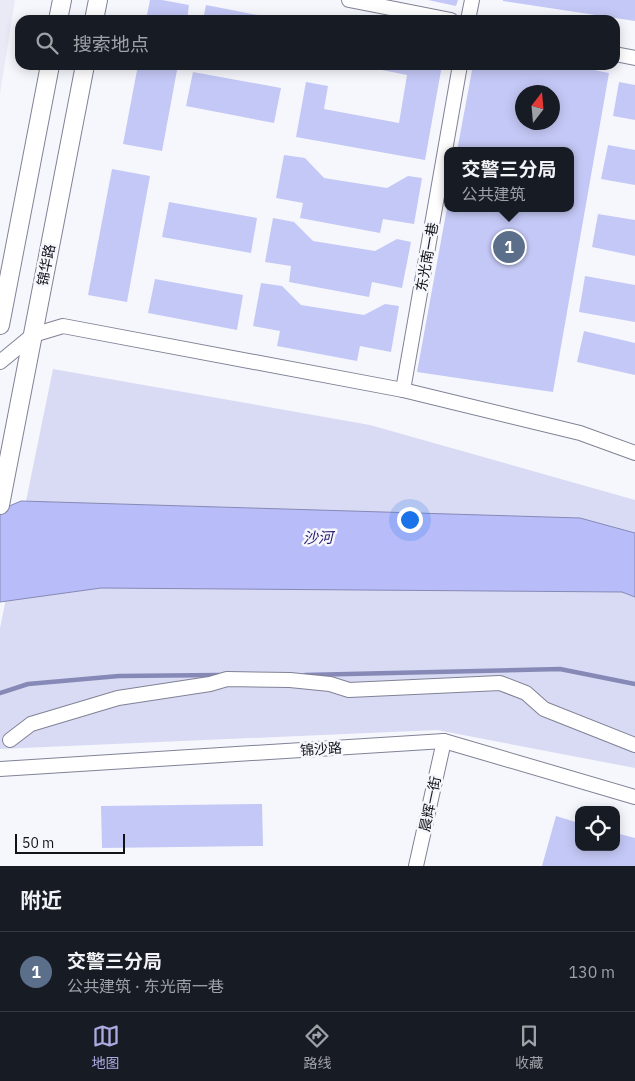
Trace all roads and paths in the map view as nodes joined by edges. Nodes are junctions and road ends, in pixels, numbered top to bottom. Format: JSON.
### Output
{"nodes":[{"id":1,"x":62,"y":0,"type":"edge"},
{"id":2,"x":98,"y":0,"type":"edge"},
{"id":3,"x":349,"y":0,"type":"edge"},
{"id":4,"x":472,"y":0,"type":"edge"},
{"id":5,"x":59,"y":15,"type":"edge"},
{"id":6,"x":95,"y":15,"type":"edge"},
{"id":7,"x":426,"y":15,"type":"edge"},
{"id":8,"x":469,"y":15,"type":"edge"},
{"id":9,"x":620,"y":55,"type":"edge"},
{"id":10,"x":635,"y":58,"type":"edge"},
{"id":11,"x":49,"y":70,"type":"edge"},
{"id":12,"x":84,"y":70,"type":"edge"},
{"id":13,"x":459,"y":70,"type":"edge"},
{"id":14,"x":446,"y":147,"type":"edge"},
{"id":15,"x":444,"y":156,"type":"edge"},
{"id":16,"x":0,"y":325,"type":"edge"},
{"id":17,"x":32,"y":335,"type":"junction"},
{"id":18,"x":0,"y":362,"type":"edge"},
{"id":19,"x":403,"y":390,"type":"junction"},
{"id":20,"x":635,"y":452,"type":"edge"},
{"id":21,"x":0,"y":505,"type":"edge"},
{"id":22,"x":10,"y":740,"type":"dead end"},
{"id":23,"x":444,"y":741,"type":"junction"},
{"id":24,"x":635,"y":745,"type":"edge"},
{"id":25,"x":0,"y":769,"type":"edge"},
{"id":26,"x":635,"y":797,"type":"edge"},
{"id":27,"x":416,"y":866,"type":"edge"}],
"edges":[{"from":1,"to":5,"type":"main road"},
{"from":2,"to":6,"type":"main road"},
{"from":3,"to":7,"type":"street"},
{"from":4,"to":8,"type":"street"},
{"from":9,"to":10,"type":"street"},
{"from":11,"to":16,"type":"main road"},
{"from":12,"to":17,"type":"main road","name":"锦华路"},
{"from":13,"to":14,"type":"street","name":"东光南一巷"},
{"from":15,"to":19,"type":"street","name":"东光南一巷"},
{"from":17,"to":18,"type":"street"},
{"from":17,"to":19,"type":"street"},
{"from":17,"to":21,"type":"main road","name":"锦华路"},
{"from":19,"to":20,"type":"street"},
{"from":22,"to":24,"type":"street"},
{"from":23,"to":25,"type":"street","name":"锦沙路"},
{"from":23,"to":26,"type":"street","name":"锦沙路"},
{"from":23,"to":27,"type":"street","name":"晨辉一街"}]}
